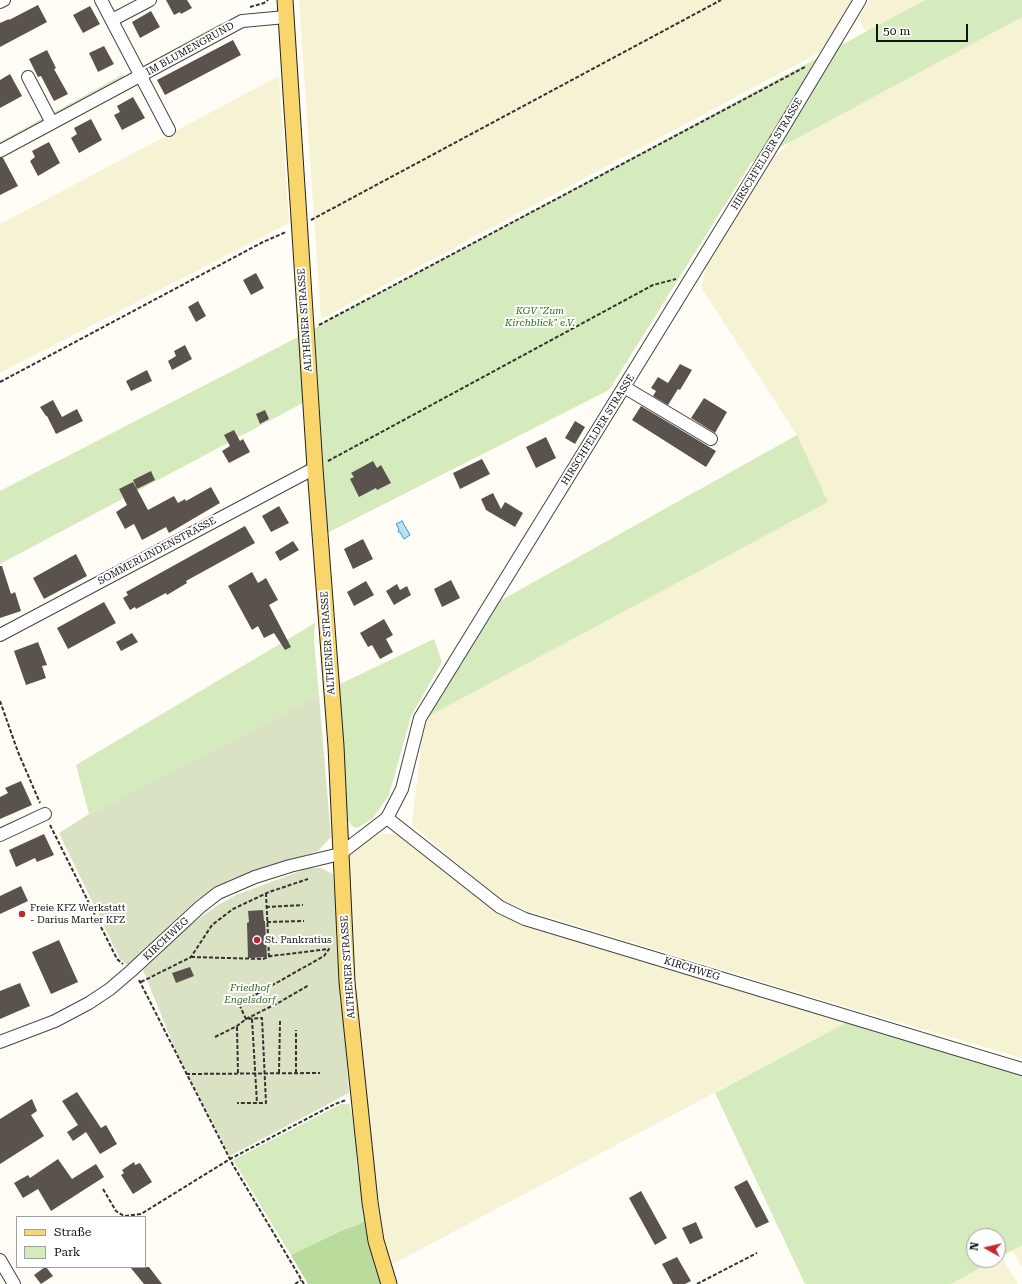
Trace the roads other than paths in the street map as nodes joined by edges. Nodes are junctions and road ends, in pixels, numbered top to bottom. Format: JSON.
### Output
{"nodes":[{"id":1,"x":4,"y":0,"type":"edge"},
{"id":2,"x":101,"y":0,"type":"edge"},
{"id":3,"x":150,"y":0,"type":"edge"},
{"id":4,"x":285,"y":0,"type":"edge"},
{"id":5,"x":860,"y":0,"type":"edge"},
{"id":6,"x":0,"y":2,"type":"edge"},
{"id":7,"x":286,"y":17,"type":"junction"},
{"id":8,"x":112,"y":20,"type":"junction"},
{"id":9,"x":141,"y":76,"type":"junction"},
{"id":10,"x":28,"y":77,"type":"dead end"},
{"id":11,"x":52,"y":123,"type":"junction"},
{"id":12,"x":169,"y":130,"type":"dead end"},
{"id":13,"x":0,"y":151,"type":"edge"},
{"id":14,"x":624,"y":387,"type":"junction"},
{"id":15,"x":711,"y":438,"type":"dead end"},
{"id":16,"x":315,"y":468,"type":"junction"},
{"id":17,"x":0,"y":635,"type":"edge"},
{"id":18,"x":45,"y":814,"type":"road end"},
{"id":19,"x":387,"y":818,"type":"junction"},
{"id":20,"x":0,"y":835,"type":"edge"},
{"id":21,"x":340,"y":854,"type":"junction"},
{"id":22,"x":0,"y":1042,"type":"edge"},
{"id":23,"x":1022,"y":1069,"type":"edge"},
{"id":24,"x":0,"y":1260,"type":"edge"},
{"id":25,"x":14,"y":1284,"type":"edge"},
{"id":26,"x":390,"y":1284,"type":"edge"}],
"edges":[{"from":1,"to":6,"type":"street"},
{"from":2,"to":8,"type":"street"},
{"from":3,"to":8,"type":"street"},
{"from":4,"to":7,"type":"main road","name":"ALTHENER STRASSE"},
{"from":5,"to":14,"type":"street","name":"HIRSCHFELDER STRASSE"},
{"from":7,"to":9,"type":"street","name":"IM BLUMENGRUND"},
{"from":7,"to":16,"type":"main road","name":"ALTHENER STRASSE"},
{"from":8,"to":9,"type":"street"},
{"from":9,"to":11,"type":"street","name":"IM BLUMENGRUND"},
{"from":9,"to":12,"type":"street","name":"IM BLUMENGRUND"},
{"from":10,"to":11,"type":"street"},
{"from":11,"to":13,"type":"street","name":"IM BLUMENGRUND"},
{"from":14,"to":15,"type":"street"},
{"from":14,"to":19,"type":"street","name":"HIRSCHFELDER STRASSE"},
{"from":16,"to":17,"type":"street","name":"SOMMERLINDENSTRASSE"},
{"from":16,"to":21,"type":"main road","name":"ALTHENER STRASSE"},
{"from":18,"to":20,"type":"street"},
{"from":19,"to":21,"type":"street","name":"HIRSCHFELDER STRASSE"},
{"from":19,"to":23,"type":"street","name":"KIRCHWEG"},
{"from":21,"to":22,"type":"street","name":"KIRCHWEG"},
{"from":21,"to":26,"type":"main road","name":"ALTHENER STRASSE"},
{"from":24,"to":25,"type":"street"}]}
